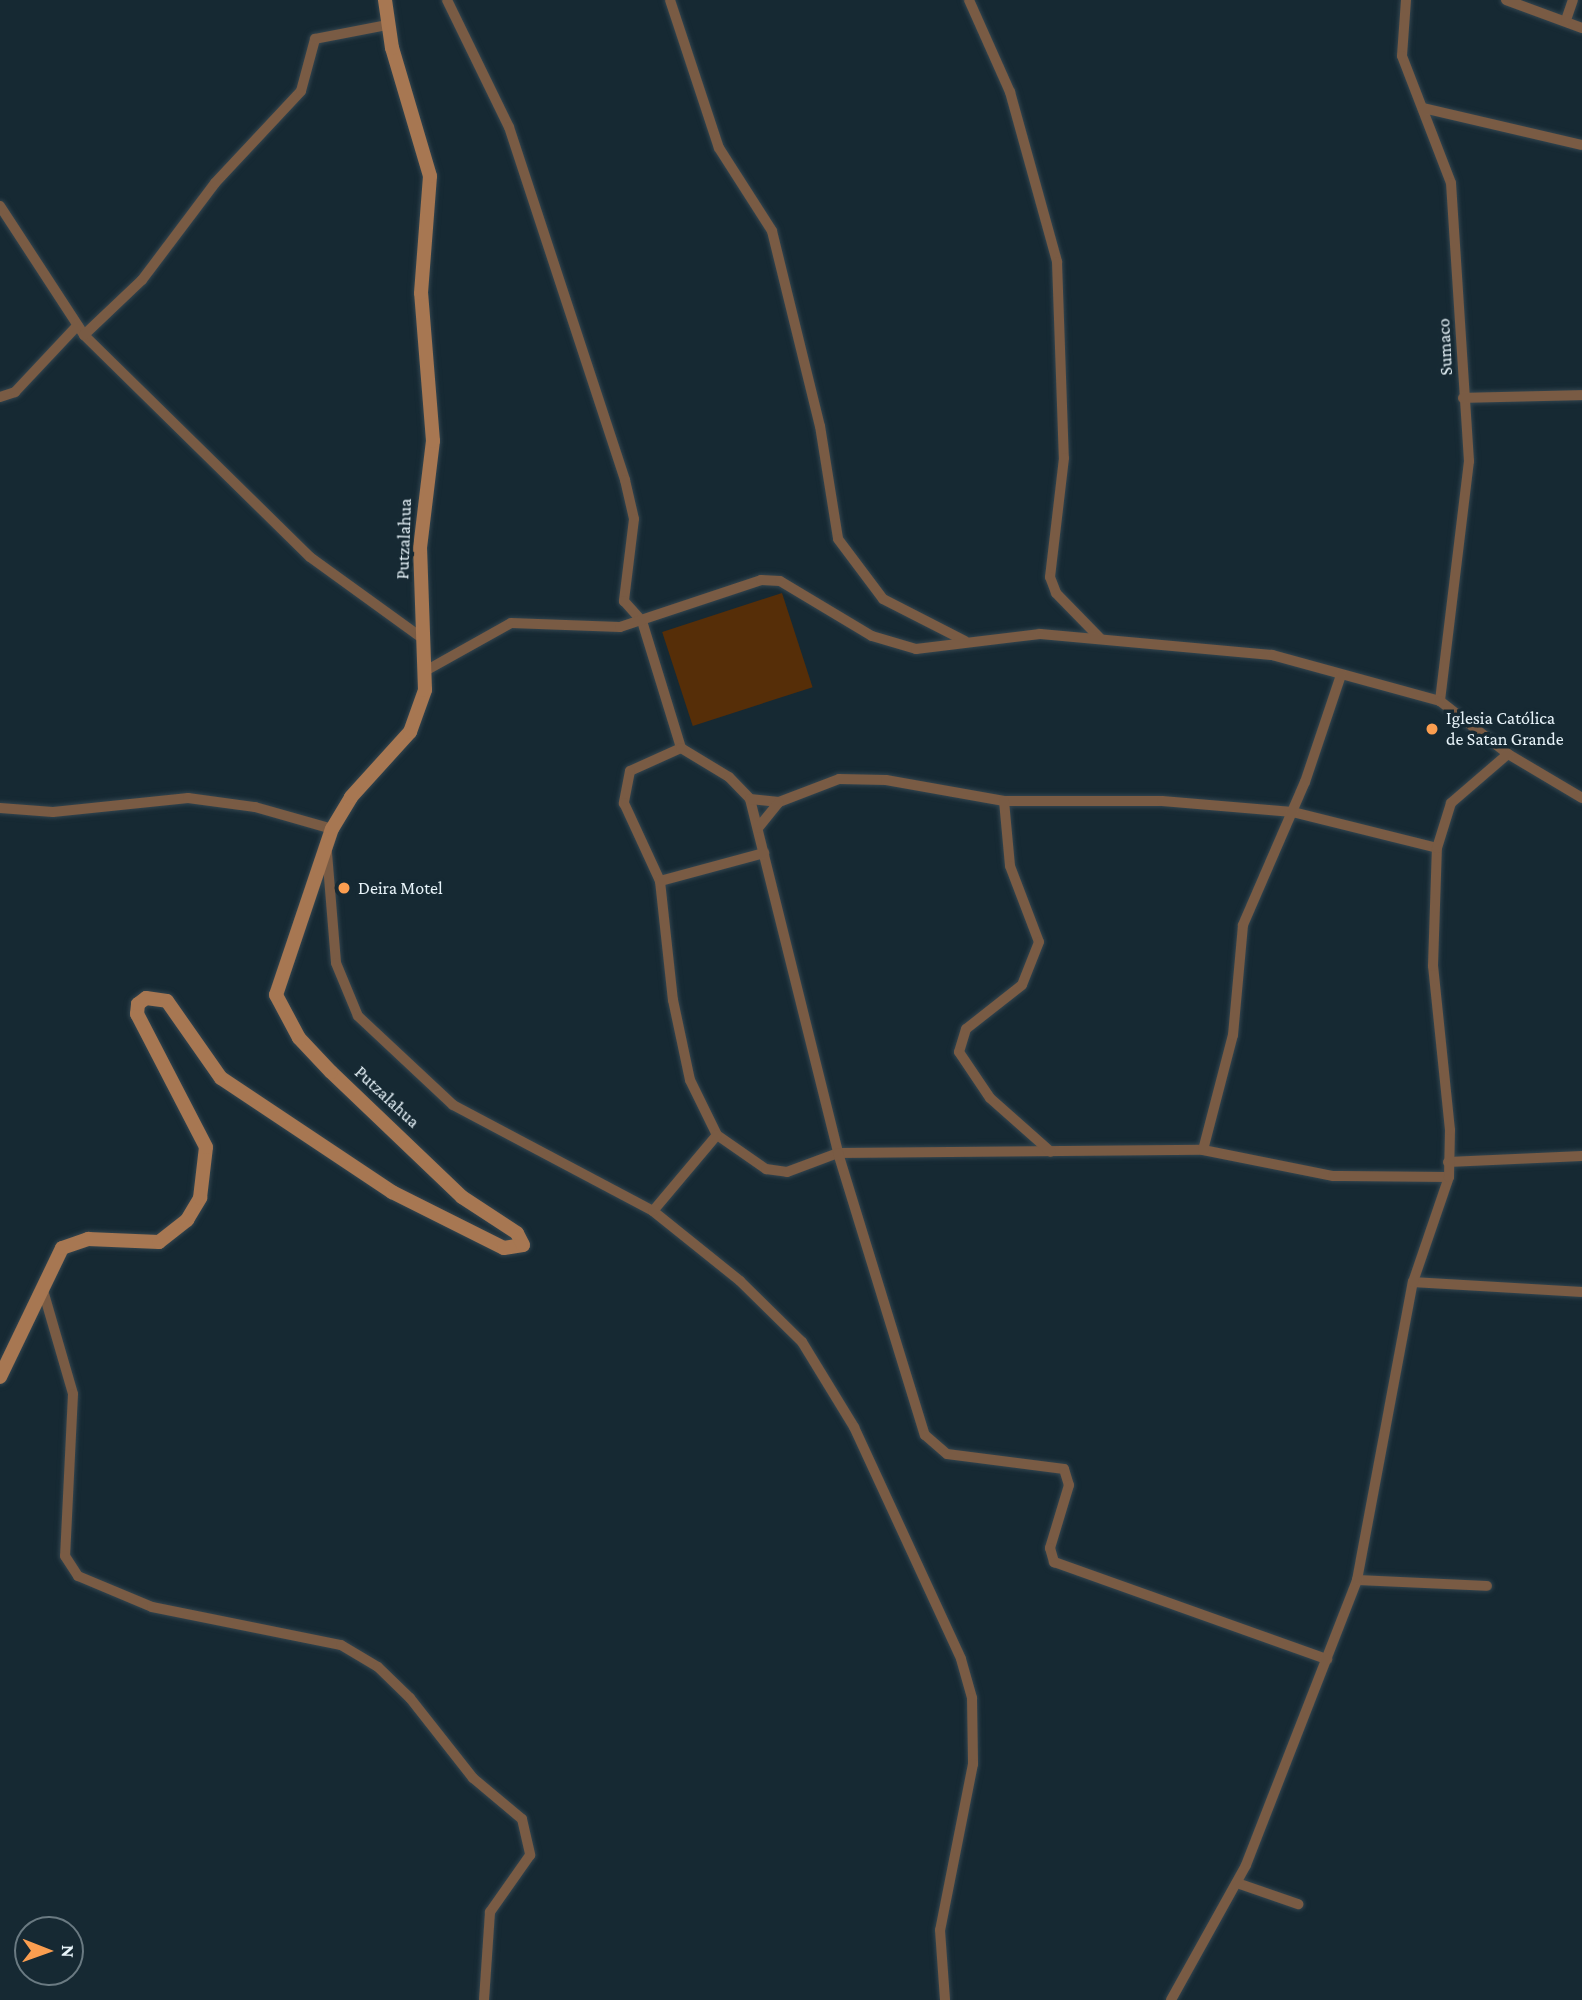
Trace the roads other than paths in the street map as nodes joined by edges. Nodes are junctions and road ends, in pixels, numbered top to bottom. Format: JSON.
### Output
{"nodes":[{"id":1,"x":385,"y":0,"type":"edge"},
{"id":2,"x":447,"y":0,"type":"edge"},
{"id":3,"x":670,"y":0,"type":"edge"},
{"id":4,"x":969,"y":0,"type":"edge"},
{"id":5,"x":1406,"y":0,"type":"edge"},
{"id":6,"x":1506,"y":0,"type":"edge"},
{"id":7,"x":1573,"y":0,"type":"edge"},
{"id":8,"x":1566,"y":20,"type":"junction"},
{"id":9,"x":387,"y":24,"type":"junction"},
{"id":10,"x":1582,"y":28,"type":"edge"},
{"id":11,"x":1423,"y":108,"type":"junction"},
{"id":12,"x":1582,"y":145,"type":"edge"},
{"id":13,"x":0,"y":206,"type":"edge"},
{"id":14,"x":77,"y":326,"type":"junction"},
{"id":15,"x":85,"y":335,"type":"junction"},
{"id":16,"x":1582,"y":395,"type":"edge"},
{"id":17,"x":0,"y":397,"type":"edge"},
{"id":18,"x":1464,"y":398,"type":"junction"},
{"id":19,"x":642,"y":621,"type":"junction"},
{"id":20,"x":1098,"y":637,"type":"junction"},
{"id":21,"x":422,"y":638,"type":"junction"},
{"id":22,"x":965,"y":641,"type":"junction"},
{"id":23,"x":427,"y":670,"type":"junction"},
{"id":24,"x":1341,"y":675,"type":"junction"},
{"id":25,"x":1440,"y":701,"type":"junction"},
{"id":26,"x":681,"y":748,"type":"junction"},
{"id":27,"x":1508,"y":754,"type":"junction"},
{"id":28,"x":1582,"y":798,"type":"edge"},
{"id":29,"x":750,"y":799,"type":"junction"},
{"id":30,"x":1004,"y":801,"type":"junction"},
{"id":31,"x":779,"y":802,"type":"junction"},
{"id":32,"x":0,"y":808,"type":"edge"},
{"id":33,"x":1293,"y":812,"type":"junction"},
{"id":34,"x":758,"y":828,"type":"junction"},
{"id":35,"x":332,"y":829,"type":"junction"},
{"id":36,"x":1437,"y":848,"type":"junction"},
{"id":37,"x":327,"y":849,"type":"junction"},
{"id":38,"x":764,"y":853,"type":"junction"},
{"id":39,"x":660,"y":881,"type":"junction"},
{"id":40,"x":717,"y":1135,"type":"junction"},
{"id":41,"x":1203,"y":1150,"type":"junction"},
{"id":42,"x":1052,"y":1152,"type":"junction"},
{"id":43,"x":838,"y":1153,"type":"junction"},
{"id":44,"x":1582,"y":1156,"type":"edge"},
{"id":45,"x":1448,"y":1162,"type":"junction"},
{"id":46,"x":1449,"y":1177,"type":"junction"},
{"id":47,"x":653,"y":1211,"type":"junction"},
{"id":48,"x":1413,"y":1282,"type":"junction"},
{"id":49,"x":42,"y":1287,"type":"junction"},
{"id":50,"x":1582,"y":1292,"type":"edge"},
{"id":51,"x":0,"y":1377,"type":"edge"},
{"id":52,"x":1357,"y":1580,"type":"junction"},
{"id":53,"x":1487,"y":1586,"type":"dead end"},
{"id":54,"x":1326,"y":1659,"type":"junction"},
{"id":55,"x":1237,"y":1883,"type":"junction"},
{"id":56,"x":1298,"y":1905,"type":"dead end"},
{"id":57,"x":485,"y":2000,"type":"edge"},
{"id":58,"x":945,"y":2000,"type":"edge"},
{"id":59,"x":1171,"y":2000,"type":"edge"}],
"edges":[{"from":1,"to":9,"type":"street","name":"Putzalahua"},
{"from":2,"to":19,"type":"street"},
{"from":3,"to":22,"type":"street"},
{"from":4,"to":20,"type":"street"},
{"from":5,"to":11,"type":"street","name":"Sumaco"},
{"from":6,"to":8,"type":"street"},
{"from":7,"to":8,"type":"street"},
{"from":8,"to":10,"type":"street"},
{"from":9,"to":15,"type":"street"},
{"from":9,"to":21,"type":"street","name":"Putzalahua"},
{"from":11,"to":12,"type":"street"},
{"from":11,"to":18,"type":"street","name":"Sumaco"},
{"from":13,"to":14,"type":"street"},
{"from":14,"to":15,"type":"street"},
{"from":14,"to":17,"type":"street"},
{"from":15,"to":21,"type":"street"},
{"from":16,"to":18,"type":"street"},
{"from":18,"to":25,"type":"street","name":"Sumaco"},
{"from":19,"to":22,"type":"street"},
{"from":19,"to":23,"type":"street"},
{"from":19,"to":26,"type":"street"},
{"from":20,"to":22,"type":"street"},
{"from":20,"to":24,"type":"street"},
{"from":21,"to":23,"type":"street","name":"Putzalahua"},
{"from":23,"to":35,"type":"street","name":"Putzalahua"},
{"from":24,"to":25,"type":"street"},
{"from":24,"to":33,"type":"street"},
{"from":25,"to":27,"type":"street"},
{"from":26,"to":29,"type":"street"},
{"from":26,"to":39,"type":"street"},
{"from":27,"to":28,"type":"street"},
{"from":27,"to":36,"type":"street"},
{"from":29,"to":31,"type":"street"},
{"from":29,"to":34,"type":"street"},
{"from":30,"to":31,"type":"street"},
{"from":30,"to":33,"type":"street"},
{"from":30,"to":42,"type":"street"},
{"from":31,"to":34,"type":"street"},
{"from":32,"to":35,"type":"street"},
{"from":33,"to":36,"type":"street"},
{"from":33,"to":41,"type":"street"},
{"from":34,"to":38,"type":"street"},
{"from":35,"to":37,"type":"street","name":"Putzalahua"},
{"from":36,"to":45,"type":"street"},
{"from":37,"to":47,"type":"street"},
{"from":37,"to":49,"type":"street","name":"Putzalahua"},
{"from":38,"to":39,"type":"street"},
{"from":38,"to":43,"type":"street"},
{"from":39,"to":40,"type":"street"},
{"from":40,"to":43,"type":"street"},
{"from":40,"to":47,"type":"street"},
{"from":41,"to":42,"type":"street"},
{"from":41,"to":46,"type":"street"},
{"from":42,"to":43,"type":"street"},
{"from":43,"to":54,"type":"street"},
{"from":44,"to":45,"type":"street"},
{"from":45,"to":46,"type":"street"},
{"from":46,"to":48,"type":"street"},
{"from":47,"to":58,"type":"street"},
{"from":48,"to":50,"type":"street"},
{"from":48,"to":52,"type":"street"},
{"from":49,"to":51,"type":"street","name":"Putzalahua"},
{"from":49,"to":57,"type":"street"},
{"from":52,"to":53,"type":"street"},
{"from":52,"to":54,"type":"street"},
{"from":54,"to":55,"type":"street"},
{"from":55,"to":56,"type":"street"},
{"from":55,"to":59,"type":"street"}]}
